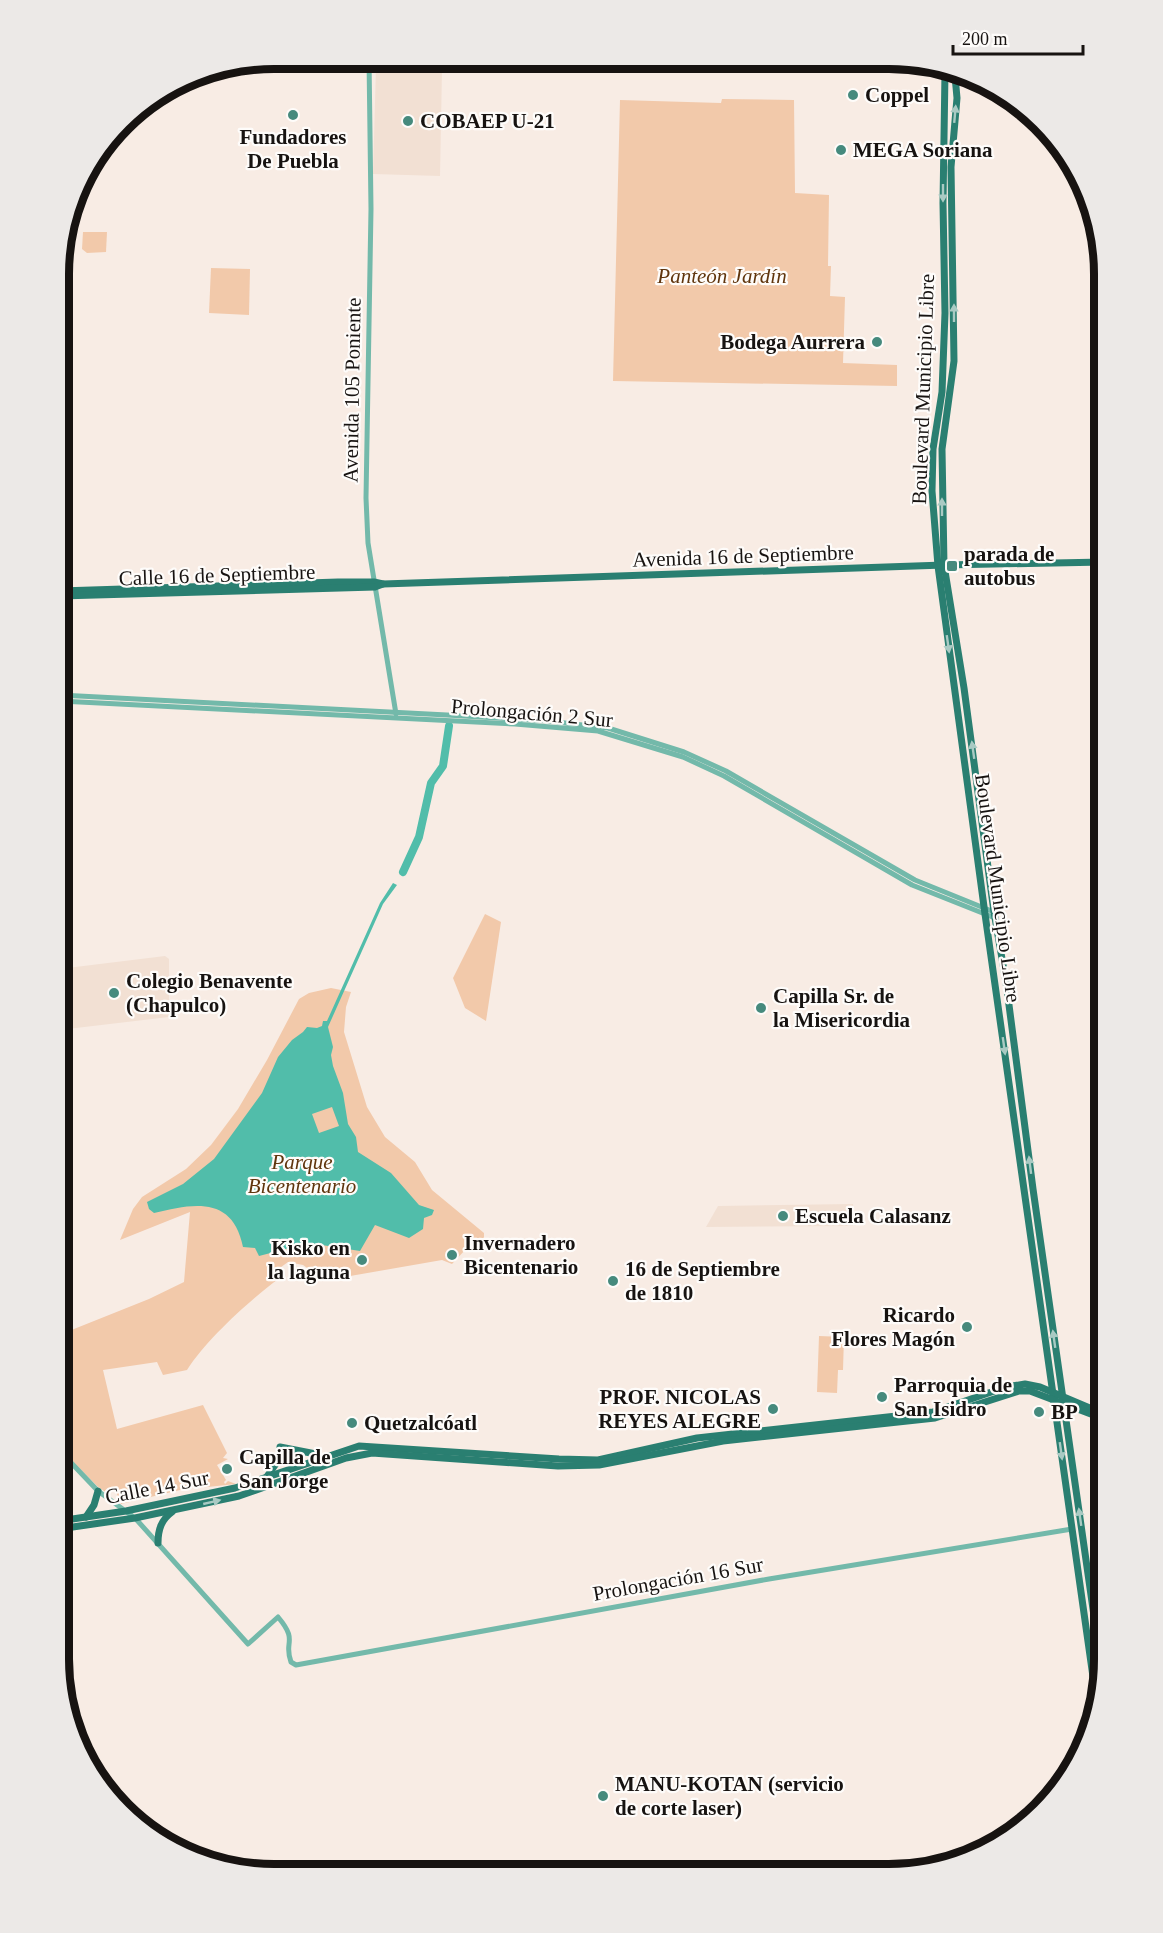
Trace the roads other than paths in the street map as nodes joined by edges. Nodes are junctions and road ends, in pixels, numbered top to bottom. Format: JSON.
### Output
{"nodes":[{"id":1,"x":369,"y":69,"type":"edge"},
{"id":2,"x":945,"y":77,"type":"edge"},
{"id":3,"x":955,"y":81,"type":"edge"},
{"id":4,"x":1094,"y":562,"type":"edge"},
{"id":5,"x":941,"y":565,"type":"junction"},
{"id":6,"x":375,"y":585,"type":"junction"},
{"id":7,"x":69,"y":591,"type":"edge"},
{"id":8,"x":69,"y":596,"type":"edge"},
{"id":9,"x":69,"y":696,"type":"edge"},
{"id":10,"x":69,"y":700,"type":"edge"},
{"id":11,"x":396,"y":716,"type":"junction"},
{"id":12,"x":984,"y":911,"type":"junction"},
{"id":13,"x":995,"y":915,"type":"junction"},
{"id":14,"x":1051,"y":1378,"type":"junction"},
{"id":15,"x":1040,"y":1387,"type":"junction"},
{"id":16,"x":1054,"y":1397,"type":"junction"},
{"id":17,"x":1063,"y":1400,"type":"junction"},
{"id":18,"x":1094,"y":1411,"type":"edge"},
{"id":19,"x":1094,"y":1414,"type":"edge"},
{"id":20,"x":279,"y":1447,"type":"dead end"},
{"id":21,"x":282,"y":1455,"type":"dead end"},
{"id":22,"x":321,"y":1458,"type":"junction"},
{"id":23,"x":69,"y":1460,"type":"edge"},
{"id":24,"x":324,"y":1467,"type":"junction"},
{"id":25,"x":264,"y":1480,"type":"junction"},
{"id":26,"x":98,"y":1491,"type":"junction"},
{"id":27,"x":124,"y":1509,"type":"junction"},
{"id":28,"x":176,"y":1510,"type":"junction"},
{"id":29,"x":88,"y":1516,"type":"junction"},
{"id":30,"x":135,"y":1518,"type":"junction"},
{"id":31,"x":69,"y":1519,"type":"edge"},
{"id":32,"x":69,"y":1528,"type":"edge"},
{"id":33,"x":1072,"y":1528,"type":"junction"},
{"id":34,"x":158,"y":1544,"type":"junction"},
{"id":35,"x":1094,"y":1616,"type":"edge"},
{"id":36,"x":1093,"y":1678,"type":"edge"}],
"edges":[{"from":1,"to":6,"type":"street","name":"Avenida 105 Poniente"},
{"from":2,"to":5,"type":"main road","name":"Boulevard Municipio Libre","one_way":true},
{"from":5,"to":3,"type":"main road","name":"Boulevard Municipio Libre","one_way":true},
{"from":4,"to":5,"type":"main road","name":"Avenida 16 de Septiembre"},
{"from":5,"to":6,"type":"main road","name":"Avenida 16 de Septiembre"},
{"from":5,"to":12,"type":"main road","name":"Boulevard Municipio Libre","one_way":true},
{"from":13,"to":5,"type":"main road","name":"Boulevard Municipio Libre","one_way":true},
{"from":6,"to":7,"type":"main road","name":"Calle 16 de Septiembre"},
{"from":6,"to":8,"type":"main road","name":"Calle 16 de Septiembre"},
{"from":6,"to":11,"type":"street","name":"Avenida 105 Poniente"},
{"from":9,"to":11,"type":"street","name":"Prolongación 2 Sur"},
{"from":10,"to":11,"type":"street","name":"Prolongación 2 Sur"},
{"from":11,"to":12,"type":"street","name":"Prolongación 2 Sur"},
{"from":12,"to":13,"type":"street","name":"Prolongación 2 Sur"},
{"from":12,"to":14,"type":"main road","name":"Boulevard Municipio Libre","one_way":true},
{"from":17,"to":13,"type":"main road","name":"Boulevard Municipio Libre","one_way":true},
{"from":14,"to":15,"type":"main road"},
{"from":14,"to":16,"type":"main road","name":"Boulevard Municipio Libre"},
{"from":15,"to":16,"type":"main road","name":"Calle 14 Sur"},
{"from":15,"to":22,"type":"main road","name":"Calle 14 Sur"},
{"from":16,"to":17,"type":"main road","name":"Calle 14 Sur"},
{"from":16,"to":24,"type":"main road","name":"Calle 14 Sur"},
{"from":16,"to":33,"type":"main road","name":"Boulevard Municipio Libre","one_way":true},
{"from":17,"to":18,"type":"main road","name":"Calle 14 Sur"},
{"from":17,"to":19,"type":"main road","name":"Calle 14 Sur"},
{"from":35,"to":17,"type":"main road","name":"Boulevard Municipio Libre","one_way":true},
{"from":20,"to":22,"type":"main road"},
{"from":21,"to":25,"type":"main road"},
{"from":22,"to":24,"type":"main road"},
{"from":22,"to":25,"type":"main road","name":"Calle 14 Sur"},
{"from":23,"to":26,"type":"street"},
{"from":28,"to":24,"type":"main road","name":"Calle 14 Sur","one_way":true},
{"from":25,"to":27,"type":"main road","name":"Calle 14 Sur"},
{"from":26,"to":27,"type":"street"},
{"from":26,"to":29,"type":"main road"},
{"from":27,"to":29,"type":"main road","name":"Calle 14 Sur"},
{"from":27,"to":30,"type":"street"},
{"from":28,"to":30,"type":"main road","name":"Calle 14 Sur"},
{"from":28,"to":34,"type":"main road"},
{"from":29,"to":31,"type":"main road","name":"Calle 14 Sur"},
{"from":30,"to":32,"type":"main road","name":"Calle 14 Sur"},
{"from":30,"to":34,"type":"street"},
{"from":33,"to":34,"type":"street","name":"Prolongación 16 Sur"},
{"from":33,"to":36,"type":"main road","name":"Boulevard Municipio Libre"}]}
